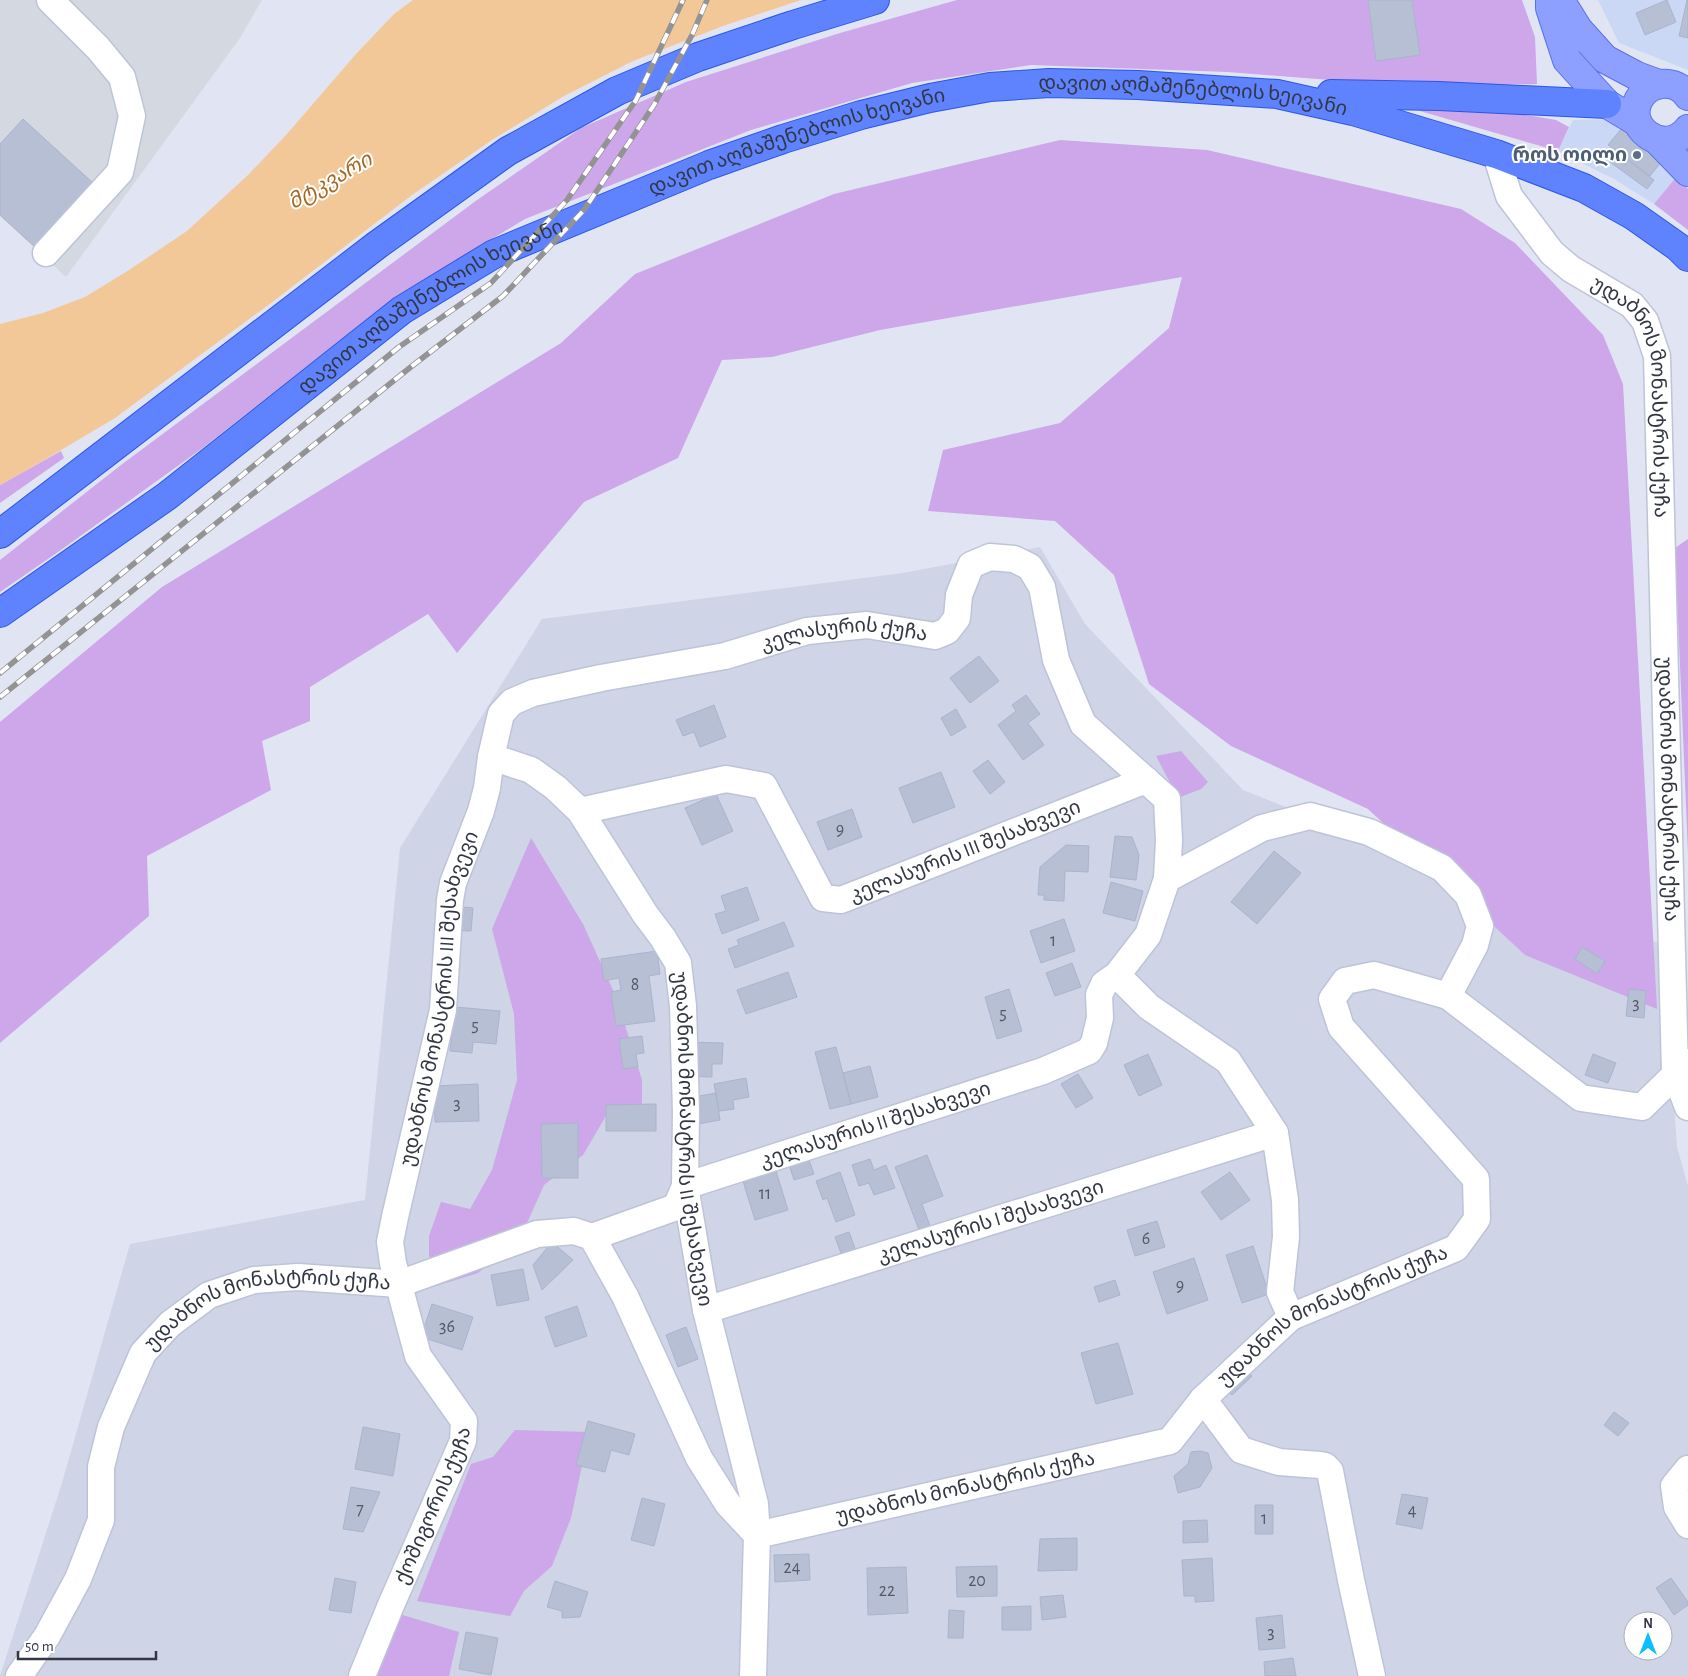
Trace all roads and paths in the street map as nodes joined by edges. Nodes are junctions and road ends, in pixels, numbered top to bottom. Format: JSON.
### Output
{"nodes":[{"id":1,"x":50,"y":0,"type":"edge"},
{"id":2,"x":875,"y":0,"type":"edge"},
{"id":3,"x":1550,"y":0,"type":"edge"},
{"id":4,"x":1560,"y":0,"type":"edge"},
{"id":5,"x":1659,"y":84,"type":"junction"},
{"id":6,"x":1276,"y":94,"type":"junction"},
{"id":7,"x":1687,"y":94,"type":"edge"},
{"id":8,"x":1607,"y":104,"type":"junction"},
{"id":9,"x":1637,"y":122,"type":"junction"},
{"id":10,"x":1688,"y":129,"type":"edge"},
{"id":11,"x":1657,"y":140,"type":"junction"},
{"id":12,"x":1496,"y":154,"type":"junction"},
{"id":13,"x":1688,"y":172,"type":"edge"},
{"id":14,"x":46,"y":253,"type":"dead end"},
{"id":15,"x":1688,"y":257,"type":"edge"},
{"id":16,"x":0,"y":534,"type":"edge"},
{"id":17,"x":0,"y":613,"type":"edge"},
{"id":18,"x":501,"y":714,"type":"joint"},
{"id":19,"x":491,"y":757,"type":"junction"},
{"id":20,"x":1146,"y":780,"type":"junction"},
{"id":21,"x":580,"y":811,"type":"junction"},
{"id":22,"x":1167,"y":879,"type":"junction"},
{"id":23,"x":1117,"y":975,"type":"junction"},
{"id":24,"x":1448,"y":996,"type":"junction"},
{"id":25,"x":1682,"y":1068,"type":"edge"},
{"id":26,"x":1688,"y":1107,"type":"edge"},
{"id":27,"x":1275,"y":1133,"type":"junction"},
{"id":28,"x":685,"y":1186,"type":"junction"},
{"id":29,"x":592,"y":1238,"type":"junction"},
{"id":30,"x":399,"y":1284,"type":"junction"},
{"id":31,"x":706,"y":1310,"type":"junction"},
{"id":32,"x":1291,"y":1317,"type":"junction"},
{"id":33,"x":1204,"y":1399,"type":"junction"},
{"id":34,"x":1688,"y":1469,"type":"edge"},
{"id":35,"x":1688,"y":1525,"type":"edge"},
{"id":36,"x":757,"y":1535,"type":"junction"},
{"id":37,"x":19,"y":1676,"type":"edge"},
{"id":38,"x":362,"y":1676,"type":"edge"},
{"id":39,"x":753,"y":1676,"type":"edge"},
{"id":40,"x":1372,"y":1676,"type":"edge"}],
"edges":[{"from":1,"to":14,"type":"street"},
{"from":2,"to":16,"type":"highway"},
{"from":3,"to":8,"type":"main road"},
{"from":4,"to":5,"type":"main road"},
{"from":5,"to":7,"type":"main road"},
{"from":5,"to":9,"type":"main road"},
{"from":6,"to":8,"type":"highway"},
{"from":6,"to":12,"type":"highway","name":"დავით აღმაშენებლის ხეივანი"},
{"from":6,"to":17,"type":"highway","name":"დავით აღმაშენებლის ხეივანი"},
{"from":8,"to":9,"type":"main road"},
{"from":9,"to":11,"type":"main road"},
{"from":10,"to":11,"type":"main road"},
{"from":11,"to":13,"type":"main road"},
{"from":12,"to":15,"type":"highway","name":"დავით აღმაშენებლის ხეივანი"},
{"from":12,"to":25,"type":"street","name":"უდაბნოს მონასტრის ქუჩა"},
{"from":18,"to":19,"type":"street","name":"უდაბნოს მონასტრის III შესახვევი"},
{"from":18,"to":20,"type":"street","name":"კელასურის ქუჩა"},
{"from":19,"to":21,"type":"street","name":"უდაბნოს მონასტრის II შესახვევი"},
{"from":19,"to":30,"type":"street","name":"უდაბნოს მონასტრის III შესახვევი"},
{"from":20,"to":21,"type":"street","name":"კელასურის III შესახვევი"},
{"from":20,"to":22,"type":"street","name":"კელასურის ქუჩა"},
{"from":21,"to":28,"type":"street","name":"უდაბნოს მონასტრის II შესახვევი"},
{"from":22,"to":23,"type":"street","name":"კელასურის ქუჩა"},
{"from":22,"to":24,"type":"street"},
{"from":23,"to":27,"type":"street"},
{"from":23,"to":28,"type":"street","name":"კელასურის II შესახვევი"},
{"from":24,"to":25,"type":"street","name":"უდაბნოს მონასტრის ქუჩა"},
{"from":24,"to":32,"type":"street","name":"უდაბნოს მონასტრის ქუჩა"},
{"from":25,"to":26,"type":"street"},
{"from":27,"to":31,"type":"street","name":"კელასურის I შესახვევი"},
{"from":27,"to":32,"type":"street"},
{"from":28,"to":29,"type":"street"},
{"from":28,"to":31,"type":"street","name":"უდაბნოს მონასტრის II შესახვევი"},
{"from":29,"to":30,"type":"street","name":"უდაბნოს მონასტრის ქუჩა"},
{"from":29,"to":36,"type":"street"},
{"from":30,"to":37,"type":"street","name":"უდაბნოს მონასტრის ქუჩა"},
{"from":30,"to":38,"type":"street","name":"ქოშიგორის ქუჩა"},
{"from":31,"to":36,"type":"street","name":"უდაბნოს მონასტრის II შესახვევი"},
{"from":32,"to":33,"type":"street","name":"უდაბნოს მონასტრის ქუჩა"},
{"from":33,"to":36,"type":"street","name":"უდაბნოს მონასტრის ქუჩა"},
{"from":33,"to":40,"type":"street"},
{"from":34,"to":35,"type":"street"},
{"from":36,"to":39,"type":"street","name":"უდაბნოს მონასტრის II შესახვევი"}]}
